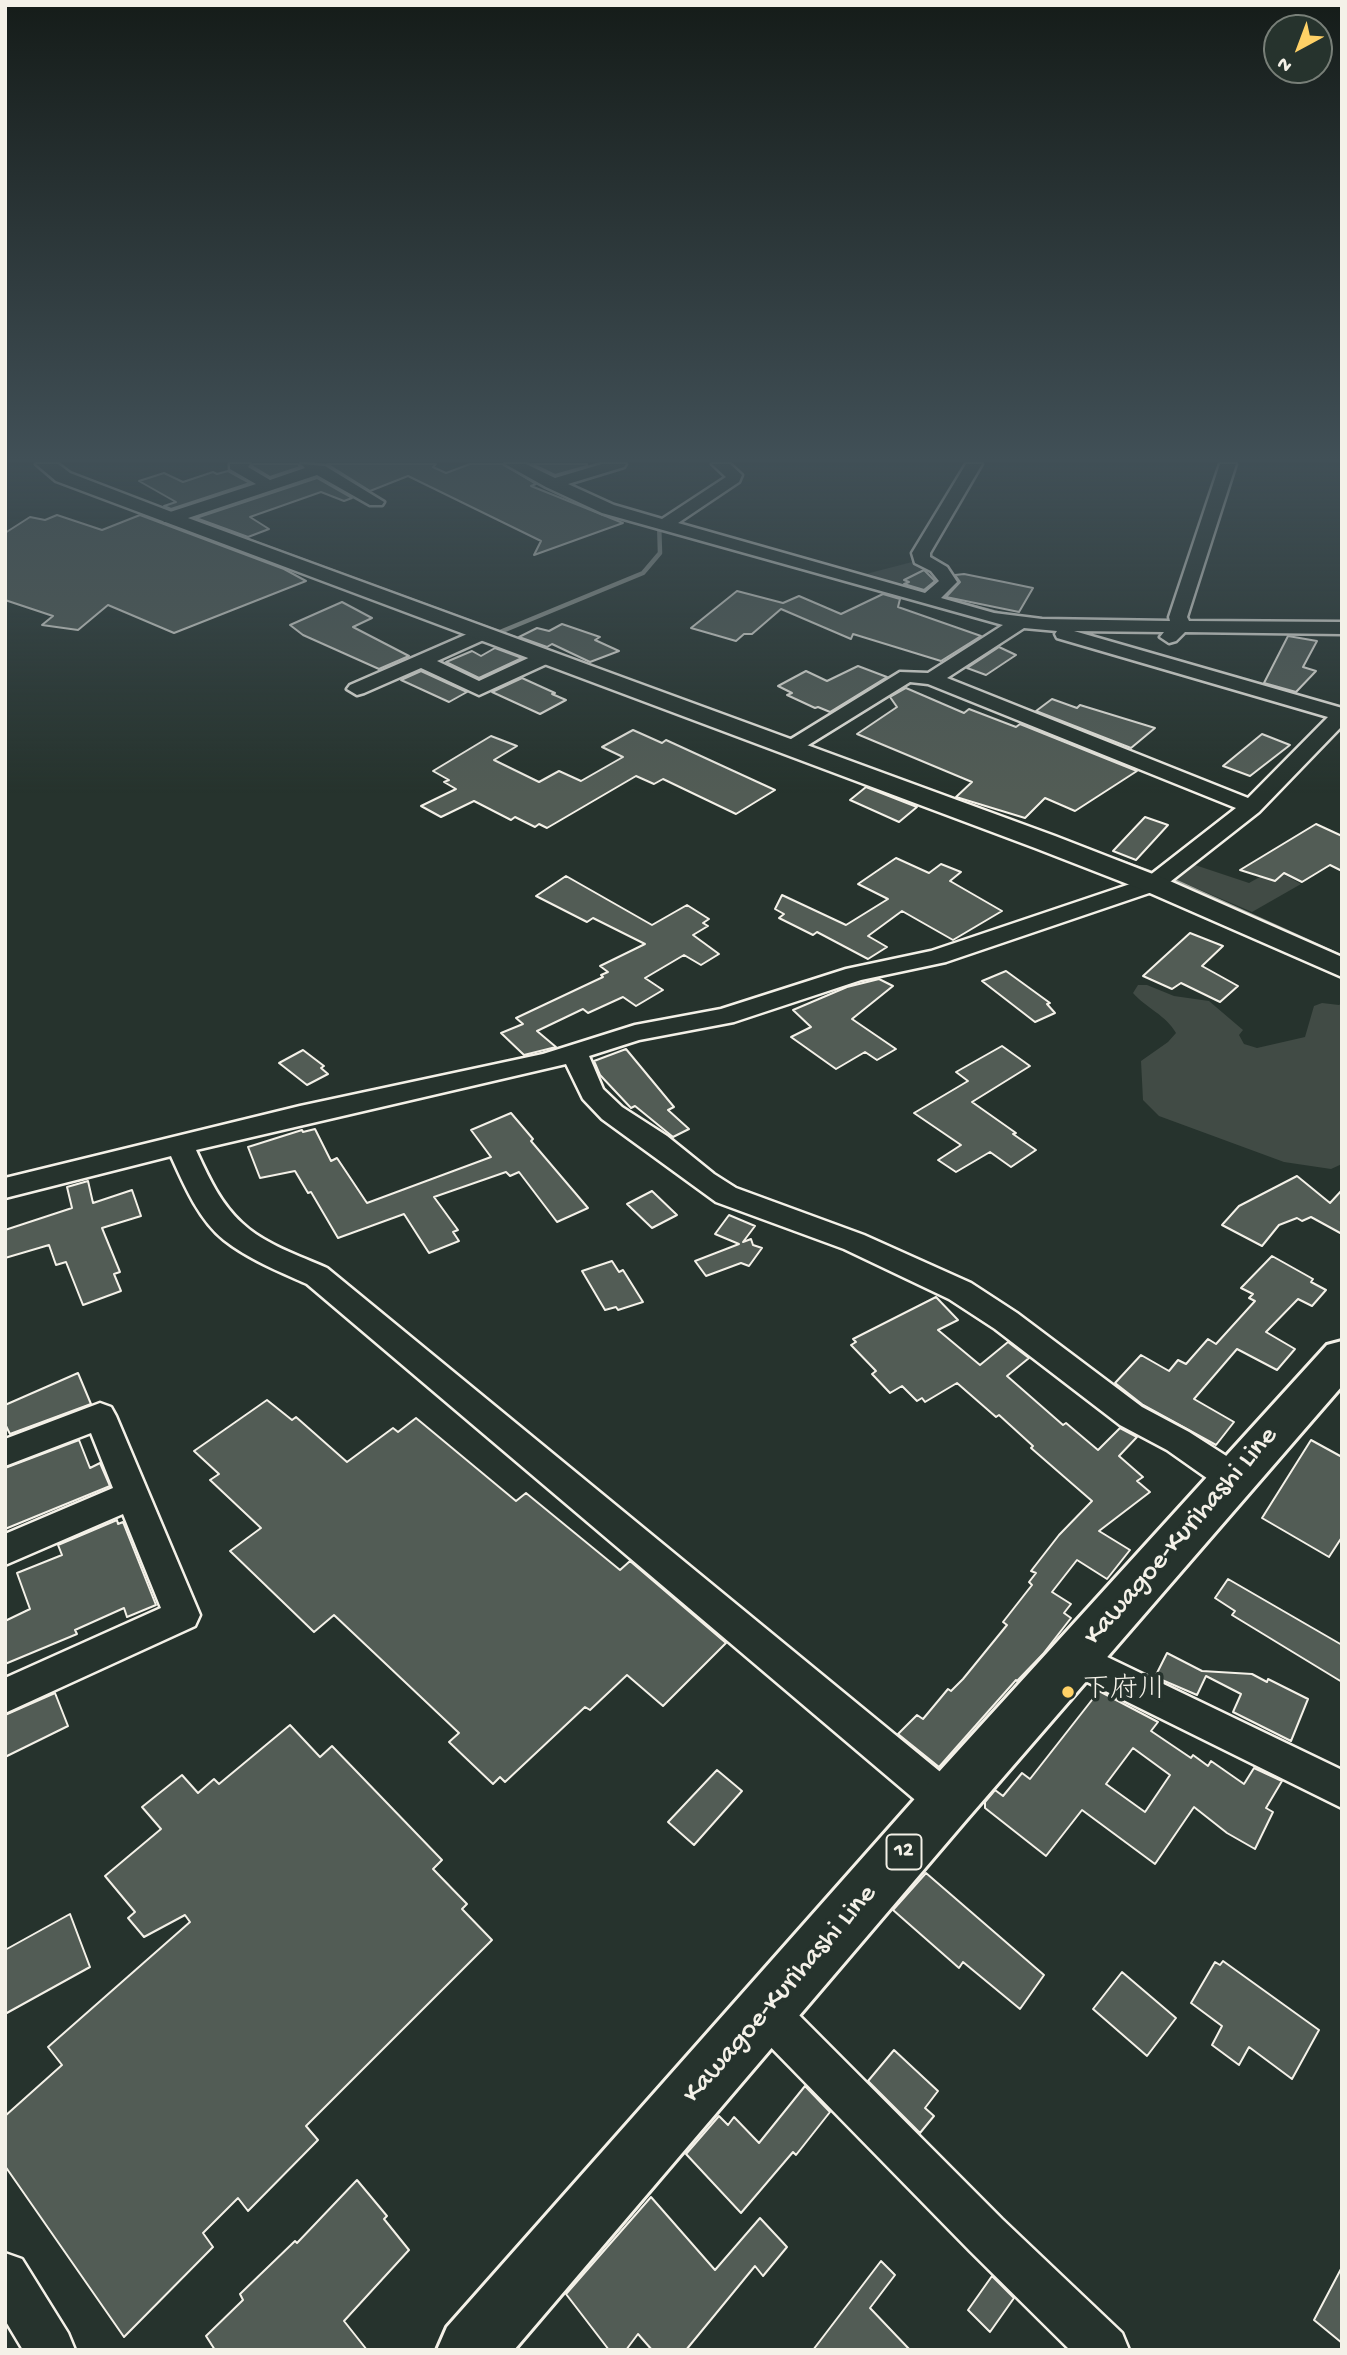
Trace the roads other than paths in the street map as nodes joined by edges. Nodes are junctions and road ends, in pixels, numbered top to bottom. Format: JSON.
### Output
{"nodes":[{"id":1,"x":320,"y":574,"type":"edge"},
{"id":2,"x":837,"y":574,"type":"edge"},
{"id":3,"x":942,"y":574,"type":"edge"},
{"id":4,"x":1192,"y":574,"type":"edge"},
{"id":5,"x":930,"y":600,"type":"junction"},
{"id":6,"x":1019,"y":623,"type":"junction"},
{"id":7,"x":1042,"y":625,"type":"junction"},
{"id":8,"x":1181,"y":626,"type":"junction"},
{"id":9,"x":1342,"y":628,"type":"edge"},
{"id":10,"x":481,"y":634,"type":"junction"},
{"id":11,"x":544,"y":658,"type":"junction"},
{"id":12,"x":1146,"y":659,"type":"junction"},
{"id":13,"x":422,"y":661,"type":"junction"},
{"id":14,"x":932,"y":679,"type":"junction"},
{"id":15,"x":356,"y":689,"type":"dead end"},
{"id":16,"x":1342,"y":715,"type":"edge"},
{"id":17,"x":790,"y":748,"type":"junction"},
{"id":18,"x":1251,"y":807,"type":"junction"},
{"id":19,"x":1153,"y":884,"type":"junction"},
{"id":20,"x":1342,"y":968,"type":"edge"},
{"id":21,"x":575,"y":1053,"type":"junction"},
{"id":22,"x":180,"y":1146,"type":"junction"},
{"id":23,"x":5,"y":1188,"type":"edge"},
{"id":24,"x":1342,"y":1357,"type":"edge"},
{"id":25,"x":5,"y":1453,"type":"edge"},
{"id":26,"x":1233,"y":1478,"type":"junction"},
{"id":27,"x":132,"y":1495,"type":"junction"},
{"id":28,"x":5,"y":1550,"type":"edge"},
{"id":29,"x":1076,"y":1658,"type":"junction"},
{"id":30,"x":5,"y":1696,"type":"edge"},
{"id":31,"x":1342,"y":1790,"type":"edge"},
{"id":32,"x":947,"y":1802,"type":"junction"},
{"id":33,"x":766,"y":2012,"type":"junction"},
{"id":34,"x":5,"y":2276,"type":"edge"},
{"id":35,"x":51,"y":2350,"type":"edge"},
{"id":36,"x":470,"y":2350,"type":"edge"},
{"id":37,"x":1105,"y":2350,"type":"edge"}],
"edges":[{"from":1,"to":10,"type":"street"},
{"from":2,"to":5,"type":"street"},
{"from":3,"to":5,"type":"street"},
{"from":4,"to":8,"type":"street"},
{"from":5,"to":6,"type":"street"},
{"from":6,"to":7,"type":"street"},
{"from":6,"to":14,"type":"street"},
{"from":7,"to":8,"type":"street"},
{"from":7,"to":12,"type":"street"},
{"from":8,"to":9,"type":"street"},
{"from":8,"to":12,"type":"street"},
{"from":10,"to":11,"type":"street"},
{"from":10,"to":13,"type":"street"},
{"from":11,"to":13,"type":"street"},
{"from":11,"to":17,"type":"street"},
{"from":12,"to":16,"type":"street"},
{"from":13,"to":15,"type":"street"},
{"from":14,"to":17,"type":"street"},
{"from":14,"to":18,"type":"street"},
{"from":16,"to":18,"type":"street"},
{"from":17,"to":19,"type":"street"},
{"from":18,"to":19,"type":"street"},
{"from":19,"to":20,"type":"street"},
{"from":19,"to":21,"type":"street"},
{"from":21,"to":22,"type":"street"},
{"from":21,"to":26,"type":"street"},
{"from":22,"to":23,"type":"street"},
{"from":22,"to":32,"type":"street"},
{"from":24,"to":26,"type":"main road","name":"Kawagoe-Kurihashi Line","number":"12"},
{"from":25,"to":27,"type":"street"},
{"from":26,"to":29,"type":"main road","name":"Kawagoe-Kurihashi Line","number":"12"},
{"from":27,"to":28,"type":"street"},
{"from":27,"to":30,"type":"street"},
{"from":29,"to":31,"type":"street"},
{"from":29,"to":32,"type":"main road","name":"Kawagoe-Kurihashi Line","number":"12"},
{"from":32,"to":33,"type":"main road","name":"Kawagoe-Kurihashi Line","number":"12"},
{"from":33,"to":36,"type":"main road","name":"Kawagoe-Kurihashi Line","number":"12"},
{"from":33,"to":37,"type":"street"},
{"from":34,"to":35,"type":"street"}]}
